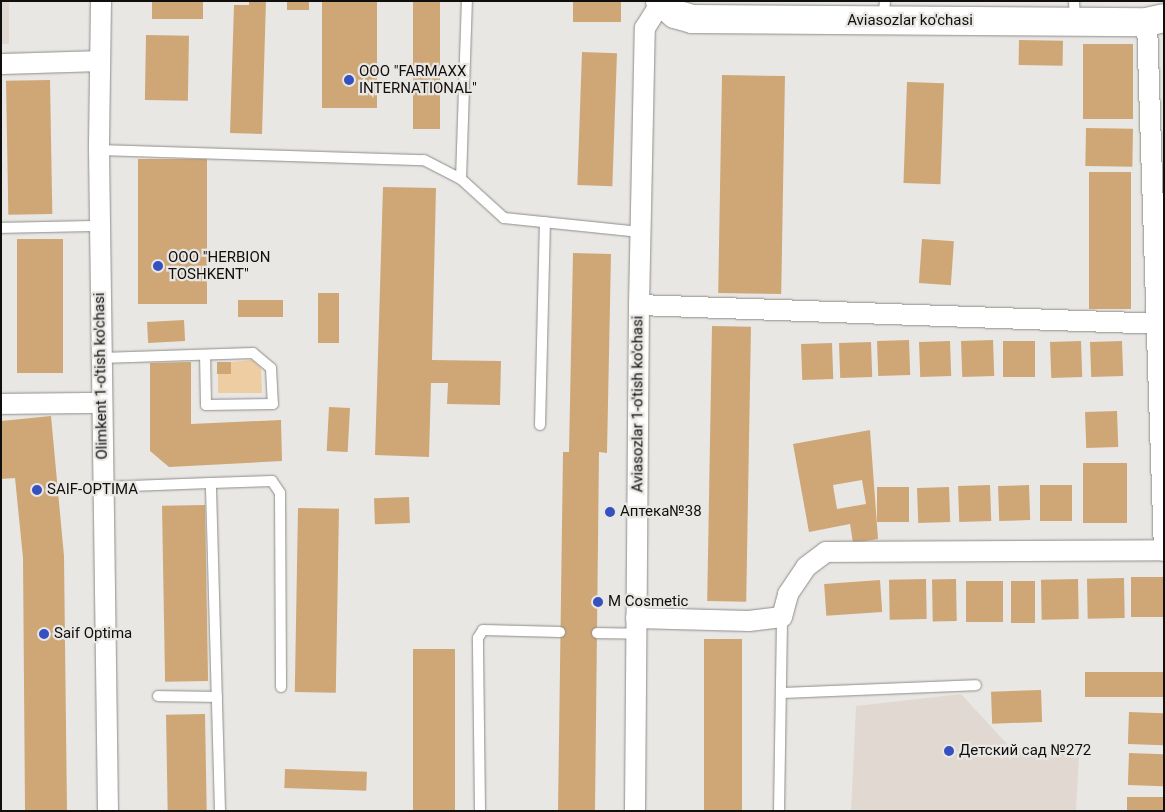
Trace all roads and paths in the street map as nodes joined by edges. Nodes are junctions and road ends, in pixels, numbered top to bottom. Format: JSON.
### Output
{"nodes":[{"id":1,"x":101,"y":1,"type":"edge"},
{"id":2,"x":467,"y":1,"type":"edge"},
{"id":3,"x":661,"y":2,"type":"edge"},
{"id":4,"x":884,"y":11,"type":"edge"},
{"id":5,"x":1075,"y":12,"type":"edge"},
{"id":6,"x":1155,"y":20,"type":"edge"},
{"id":7,"x":100,"y":61,"type":"junction"},
{"id":8,"x":1,"y":64,"type":"edge"},
{"id":9,"x":99,"y":150,"type":"junction"},
{"id":10,"x":461,"y":179,"type":"junction"},
{"id":11,"x":545,"y":222,"type":"junction"},
{"id":12,"x":100,"y":226,"type":"junction"},
{"id":13,"x":1,"y":228,"type":"edge"},
{"id":14,"x":640,"y":232,"type":"junction"},
{"id":15,"x":638,"y":305,"type":"junction"},
{"id":16,"x":1159,"y":324,"type":"edge"},
{"id":17,"x":204,"y":354,"type":"junction"},
{"id":18,"x":101,"y":358,"type":"junction"},
{"id":19,"x":101,"y":403,"type":"junction"},
{"id":20,"x":1,"y":404,"type":"edge"},
{"id":21,"x":540,"y":425,"type":"dead end"},
{"id":22,"x":211,"y":483,"type":"junction"},
{"id":23,"x":103,"y":487,"type":"junction"},
{"id":24,"x":1164,"y":550,"type":"edge"},
{"id":25,"x":782,"y":617,"type":"junction"},
{"id":26,"x":636,"y":626,"type":"junction"},
{"id":27,"x":560,"y":632,"type":"dead end"},
{"id":28,"x":597,"y":633,"type":"dead end"},
{"id":29,"x":976,"y":685,"type":"dead end"},
{"id":30,"x":282,"y":687,"type":"dead end"},
{"id":31,"x":781,"y":693,"type":"junction"},
{"id":32,"x":158,"y":696,"type":"dead end"},
{"id":33,"x":217,"y":697,"type":"junction"},
{"id":34,"x":108,"y":811,"type":"edge"},
{"id":35,"x":220,"y":811,"type":"edge"},
{"id":36,"x":480,"y":811,"type":"edge"},
{"id":37,"x":635,"y":811,"type":"edge"},
{"id":38,"x":779,"y":811,"type":"edge"}],
"edges":[{"from":1,"to":7,"type":"street","name":"Olimkent 1-o'tish ko'chasi"},
{"from":2,"to":10,"type":"lane"},
{"from":3,"to":4,"type":"main road","name":"Aviasozlar ko'chasi"},
{"from":3,"to":14,"type":"street","name":"Aviasozlar 1-o'tish ko'chasi"},
{"from":4,"to":5,"type":"main road","name":"Aviasozlar ko'chasi"},
{"from":5,"to":6,"type":"main road","name":"Aviasozlar ko'chasi"},
{"from":6,"to":16,"type":"street"},
{"from":7,"to":8,"type":"street"},
{"from":7,"to":9,"type":"street","name":"Olimkent 1-o'tish ko'chasi"},
{"from":9,"to":10,"type":"lane"},
{"from":9,"to":12,"type":"street","name":"Olimkent 1-o'tish ko'chasi"},
{"from":10,"to":11,"type":"lane"},
{"from":11,"to":14,"type":"lane"},
{"from":11,"to":21,"type":"lane"},
{"from":12,"to":13,"type":"lane"},
{"from":12,"to":18,"type":"street","name":"Olimkent 1-o'tish ko'chasi"},
{"from":14,"to":15,"type":"street","name":"Aviasozlar 1-o'tish ko'chasi"},
{"from":15,"to":16,"type":"street"},
{"from":15,"to":26,"type":"street","name":"Aviasozlar 1-o'tish ko'chasi"},
{"from":16,"to":24,"type":"street"},
{"from":17,"to":17,"type":"lane"},
{"from":17,"to":18,"type":"lane"},
{"from":18,"to":19,"type":"street","name":"Olimkent 1-o'tish ko'chasi"},
{"from":19,"to":20,"type":"street"},
{"from":19,"to":23,"type":"street","name":"Olimkent 1-o'tish ko'chasi"},
{"from":22,"to":23,"type":"lane"},
{"from":22,"to":30,"type":"lane"},
{"from":22,"to":33,"type":"lane"},
{"from":23,"to":34,"type":"street","name":"Olimkent 1-o'tish ko'chasi"},
{"from":24,"to":25,"type":"street"},
{"from":25,"to":26,"type":"street"},
{"from":25,"to":31,"type":"lane"},
{"from":26,"to":28,"type":"lane"},
{"from":26,"to":37,"type":"street","name":"Aviasozlar 1-o'tish ko'chasi"},
{"from":27,"to":36,"type":"lane"},
{"from":29,"to":31,"type":"lane"},
{"from":31,"to":38,"type":"lane"},
{"from":32,"to":33,"type":"lane"},
{"from":33,"to":35,"type":"lane"}]}
